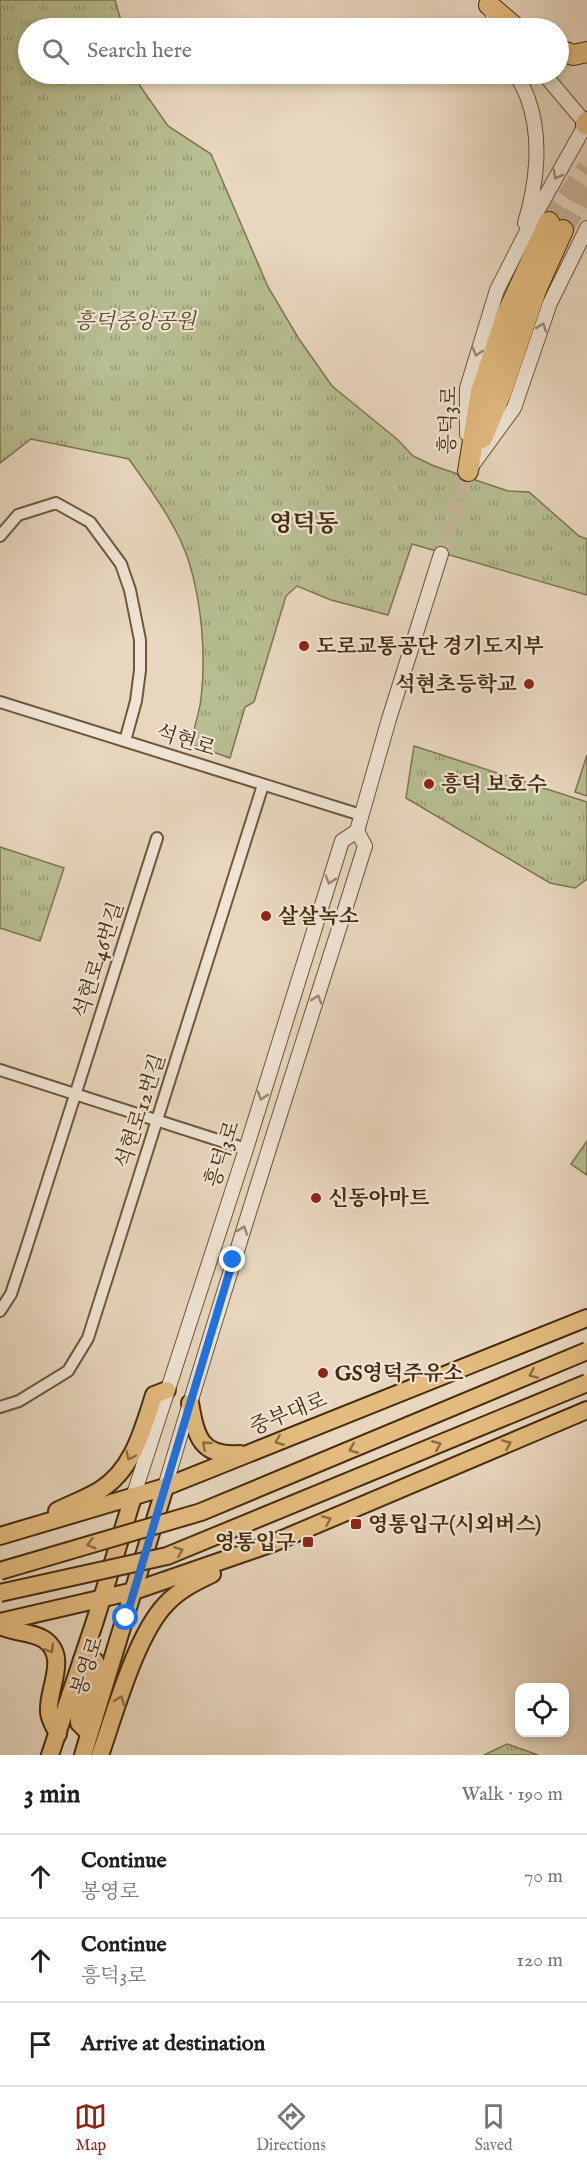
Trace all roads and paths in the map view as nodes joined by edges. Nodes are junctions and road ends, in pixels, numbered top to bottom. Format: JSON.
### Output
{"nodes":[{"id":1,"x":486,"y":3,"type":"edge"},
{"id":2,"x":493,"y":18,"type":"edge"},
{"id":3,"x":499,"y":18,"type":"edge"},
{"id":4,"x":504,"y":18,"type":"edge"},
{"id":5,"x":587,"y":52,"type":"edge"},
{"id":6,"x":569,"y":54,"type":"edge"},
{"id":7,"x":521,"y":84,"type":"edge"},
{"id":8,"x":552,"y":84,"type":"edge"},
{"id":9,"x":586,"y":124,"type":"edge"},
{"id":10,"x":556,"y":226,"type":"tunnel mouth"},
{"id":11,"x":587,"y":228,"type":"edge"},
{"id":12,"x":587,"y":239,"type":"edge"},
{"id":13,"x":575,"y":252,"type":"junction"},
{"id":14,"x":510,"y":263,"type":"junction"},
{"id":15,"x":468,"y":471,"type":"junction"},
{"id":16,"x":0,"y":536,"type":"edge"},
{"id":17,"x":441,"y":554,"type":"tunnel mouth"},
{"id":18,"x":0,"y":702,"type":"edge"},
{"id":19,"x":125,"y":741,"type":"junction"},
{"id":20,"x":263,"y":785,"type":"junction"},
{"id":21,"x":361,"y":816,"type":"junction"},
{"id":22,"x":357,"y":831,"type":"junction"},
{"id":23,"x":158,"y":838,"type":"dead end"},
{"id":24,"x":0,"y":1070,"type":"edge"},
{"id":25,"x":76,"y":1094,"type":"junction"},
{"id":26,"x":157,"y":1120,"type":"junction"},
{"id":27,"x":246,"y":1149,"type":"junction"},
{"id":28,"x":0,"y":1311,"type":"edge"},
{"id":29,"x":587,"y":1318,"type":"edge"},
{"id":30,"x":587,"y":1351,"type":"edge"},
{"id":31,"x":587,"y":1383,"type":"edge"},
{"id":32,"x":167,"y":1390,"type":"junction"},
{"id":33,"x":190,"y":1403,"type":"junction"},
{"id":34,"x":0,"y":1407,"type":"edge"},
{"id":35,"x":587,"y":1410,"type":"edge"},
{"id":36,"x":250,"y":1453,"type":"junction"},
{"id":37,"x":165,"y":1487,"type":"junction"},
{"id":38,"x":133,"y":1497,"type":"junction"},
{"id":39,"x":4,"y":1535,"type":"edge"},
{"id":40,"x":273,"y":1543,"type":"junction"},
{"id":41,"x":0,"y":1571,"type":"edge"},
{"id":42,"x":134,"y":1591,"type":"junction"},
{"id":43,"x":0,"y":1593,"type":"edge"},
{"id":44,"x":102,"y":1600,"type":"junction"},
{"id":45,"x":0,"y":1624,"type":"edge"},
{"id":46,"x":82,"y":1660,"type":"junction"},
{"id":47,"x":89,"y":1733,"type":"junction"},
{"id":48,"x":58,"y":1734,"type":"junction"},
{"id":49,"x":51,"y":1755,"type":"edge"},
{"id":50,"x":83,"y":1755,"type":"edge"},
{"id":51,"x":100,"y":1755,"type":"edge"}],
"edges":[{"from":1,"to":2,"type":"street"},
{"from":1,"to":3,"type":"street"},
{"from":1,"to":4,"type":"highway"},
{"from":5,"to":6,"type":"highway"},
{"from":7,"to":14,"type":"street"},
{"from":8,"to":9,"type":"street"},
{"from":9,"to":14,"type":"street","name":"흥덕3로","one_way":true},
{"from":10,"to":15,"type":"highway"},
{"from":11,"to":13,"type":"street","name":"흥덕3로"},
{"from":12,"to":13,"type":"street"},
{"from":15,"to":13,"type":"street","name":"흥덕3로","one_way":true},
{"from":14,"to":15,"type":"street","name":"흥덕3로","one_way":true},
{"from":16,"to":19,"type":"street"},
{"from":17,"to":21,"type":"street","name":"흥덕3로"},
{"from":18,"to":19,"type":"street","name":"석현로"},
{"from":19,"to":20,"type":"street","name":"석현로"},
{"from":20,"to":21,"type":"street","name":"석현로"},
{"from":20,"to":26,"type":"street","name":"석현로12번길"},
{"from":21,"to":22,"type":"street","name":"흥덕3로"},
{"from":22,"to":27,"type":"street","name":"흥덕3로","one_way":true},
{"from":33,"to":22,"type":"street","name":"흥덕3로","one_way":true},
{"from":23,"to":25,"type":"street","name":"석현로46번길"},
{"from":24,"to":25,"type":"street"},
{"from":25,"to":26,"type":"street"},
{"from":25,"to":28,"type":"street","name":"석현로46번길"},
{"from":26,"to":27,"type":"street"},
{"from":26,"to":34,"type":"street","name":"석현로12번길"},
{"from":27,"to":32,"type":"street","name":"흥덕3로"},
{"from":29,"to":36,"type":"main road","name":"중부대로","one_way":true},
{"from":30,"to":41,"type":"main road","one_way":true,"bridge":true},
{"from":43,"to":31,"type":"main road","one_way":true,"bridge":true},
{"from":32,"to":38,"type":"street","name":"흥덕3로"},
{"from":32,"to":39,"type":"main road","one_way":true},
{"from":36,"to":33,"type":"main road","one_way":true},
{"from":33,"to":37,"type":"street","name":"흥덕3로"},
{"from":40,"to":35,"type":"main road","one_way":true},
{"from":36,"to":37,"type":"main road","name":"중부대로"},
{"from":37,"to":38,"type":"main road","name":"중부대로"},
{"from":37,"to":42,"type":"main road","name":"봉영로"},
{"from":38,"to":39,"type":"main road","name":"중부대로"},
{"from":38,"to":44,"type":"main road","name":"봉영로"},
{"from":40,"to":42,"type":"main road"},
{"from":51,"to":40,"type":"main road","one_way":true},
{"from":42,"to":44,"type":"main road"},
{"from":42,"to":47,"type":"main road","name":"봉영로"},
{"from":44,"to":45,"type":"main road"},
{"from":44,"to":46,"type":"main road","name":"봉영로"},
{"from":45,"to":48,"type":"main road","one_way":true},
{"from":46,"to":47,"type":"main road"},
{"from":46,"to":48,"type":"main road","name":"봉영로"},
{"from":47,"to":50,"type":"main road","name":"봉영로"},
{"from":48,"to":49,"type":"main road","name":"봉영로"}]}
